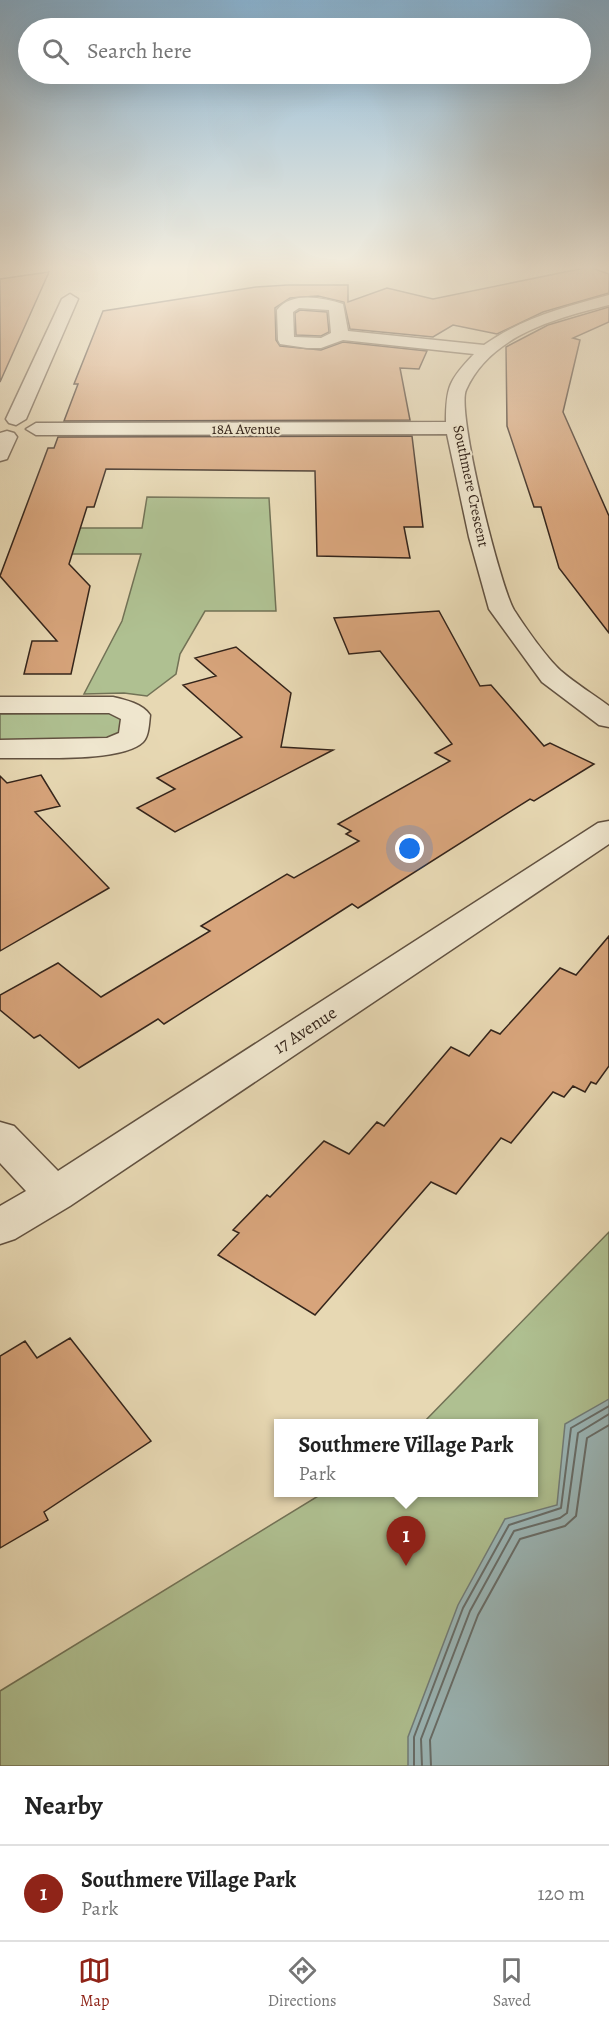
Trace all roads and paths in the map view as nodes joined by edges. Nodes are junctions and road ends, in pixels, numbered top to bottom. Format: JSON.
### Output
{"nodes":[{"id":1,"x":46,"y":349,"type":"edge"},
{"id":2,"x":481,"y":349,"type":"edge"},
{"id":3,"x":487,"y":350,"type":"joint"},
{"id":4,"x":456,"y":428,"type":"junction"},
{"id":5,"x":5,"y":433,"type":"edge"},
{"id":6,"x":0,"y":705,"type":"edge"},
{"id":7,"x":609,"y":719,"type":"edge"},
{"id":8,"x":0,"y":748,"type":"edge"},
{"id":9,"x":609,"y":830,"type":"edge"},
{"id":10,"x":0,"y":1137,"type":"edge"},
{"id":11,"x":55,"y":1194,"type":"junction"},
{"id":12,"x":0,"y":1227,"type":"edge"}],
"edges":[{"from":1,"to":5,"type":"street"},
{"from":2,"to":3,"type":"street"},
{"from":3,"to":4,"type":"street","name":"Southmere Crescent"},
{"from":4,"to":5,"type":"street","name":"18A Avenue"},
{"from":4,"to":7,"type":"street","name":"Southmere Crescent"},
{"from":6,"to":8,"type":"street"},
{"from":9,"to":11,"type":"street","name":"17 Avenue"},
{"from":10,"to":11,"type":"street"},
{"from":11,"to":12,"type":"street","name":"17 Avenue"}]}
